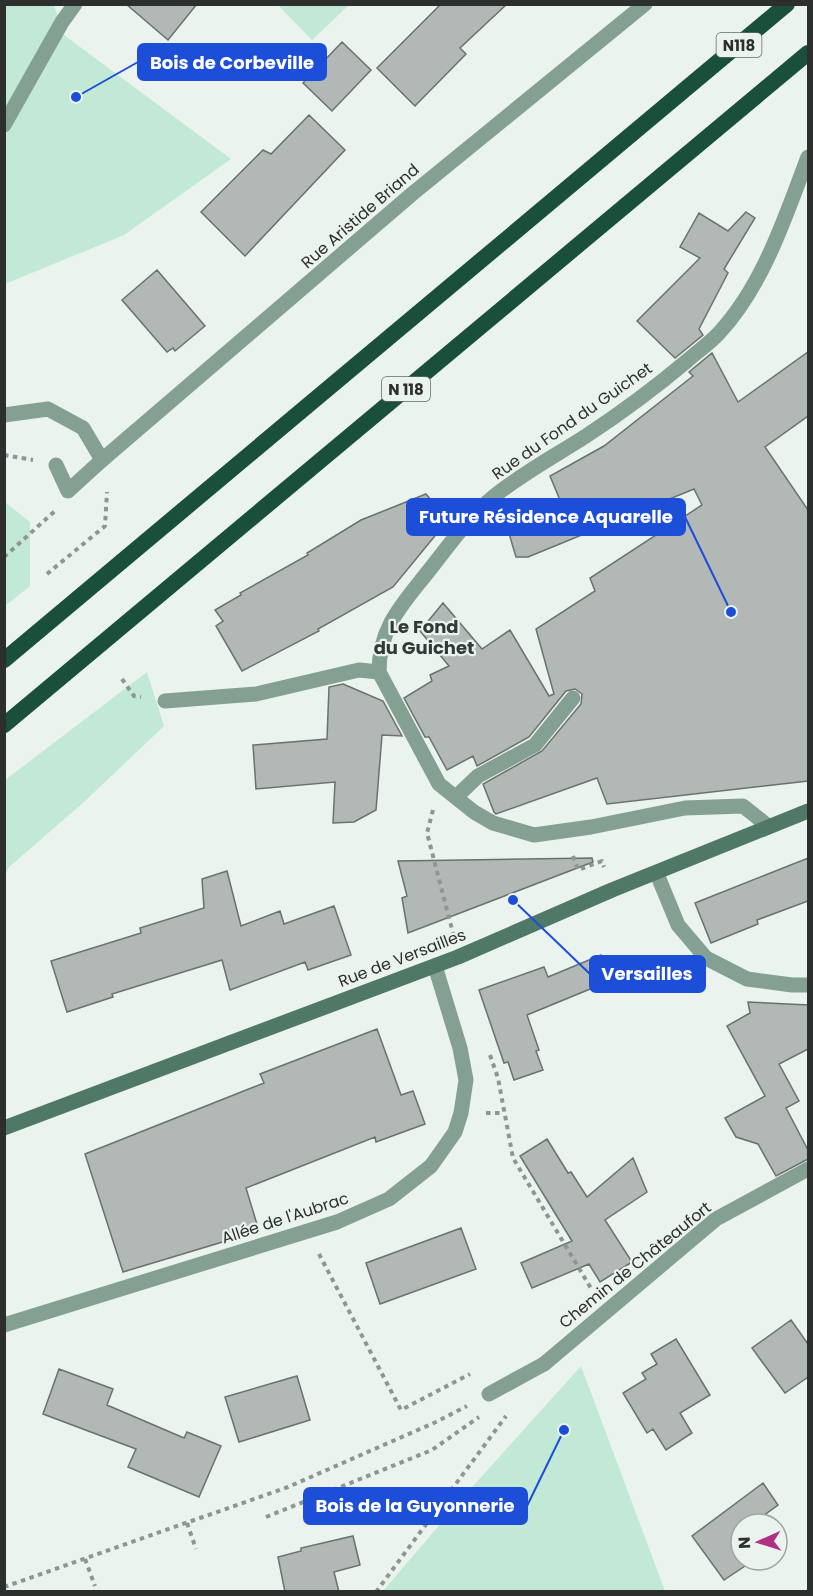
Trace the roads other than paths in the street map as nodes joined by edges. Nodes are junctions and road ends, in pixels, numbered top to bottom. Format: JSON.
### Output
{"nodes":[{"id":1,"x":75,"y":4,"type":"edge"},
{"id":2,"x":645,"y":4,"type":"edge"},
{"id":3,"x":787,"y":4,"type":"edge"},
{"id":4,"x":808,"y":53,"type":"edge"},
{"id":5,"x":4,"y":125,"type":"edge"},
{"id":6,"x":808,"y":156,"type":"edge"},
{"id":7,"x":4,"y":415,"type":"edge"},
{"id":8,"x":102,"y":460,"type":"junction"},
{"id":9,"x":56,"y":465,"type":"dead end"},
{"id":10,"x":4,"y":660,"type":"edge"},
{"id":11,"x":379,"y":672,"type":"junction"},
{"id":12,"x":573,"y":698,"type":"dead end"},
{"id":13,"x":165,"y":701,"type":"dead end"},
{"id":14,"x":4,"y":725,"type":"edge"},
{"id":15,"x":456,"y":797,"type":"junction"},
{"id":16,"x":808,"y":811,"type":"edge"},
{"id":17,"x":768,"y":826,"type":"junction"},
{"id":18,"x":657,"y":874,"type":"junction"},
{"id":19,"x":435,"y":966,"type":"junction"},
{"id":20,"x":808,"y":985,"type":"edge"},
{"id":21,"x":4,"y":1128,"type":"edge"},
{"id":22,"x":808,"y":1169,"type":"edge"},
{"id":23,"x":4,"y":1325,"type":"edge"},
{"id":24,"x":489,"y":1394,"type":"road end"}],
"edges":[{"from":1,"to":5,"type":"street"},
{"from":2,"to":8,"type":"street","name":"Rue Aristide Briand"},
{"from":3,"to":10,"type":"highway","name":"N118","number":"N118"},
{"from":4,"to":14,"type":"highway","number":"N 118"},
{"from":6,"to":11,"type":"street","name":"Rue du Fond du Guichet"},
{"from":7,"to":8,"type":"street"},
{"from":8,"to":9,"type":"street","name":"Rue Aristide Briand"},
{"from":11,"to":13,"type":"street"},
{"from":11,"to":15,"type":"street"},
{"from":12,"to":15,"type":"street"},
{"from":15,"to":17,"type":"street"},
{"from":16,"to":17,"type":"main road","name":"Rue de Versailles"},
{"from":17,"to":18,"type":"main road","name":"Rue de Versailles"},
{"from":18,"to":19,"type":"main road","name":"Rue de Versailles"},
{"from":18,"to":20,"type":"street"},
{"from":19,"to":21,"type":"main road","name":"Rue de Versailles"},
{"from":19,"to":23,"type":"street","name":"Allée de l'Aubrac"},
{"from":22,"to":24,"type":"street","name":"Chemin de Châteaufort"}]}
